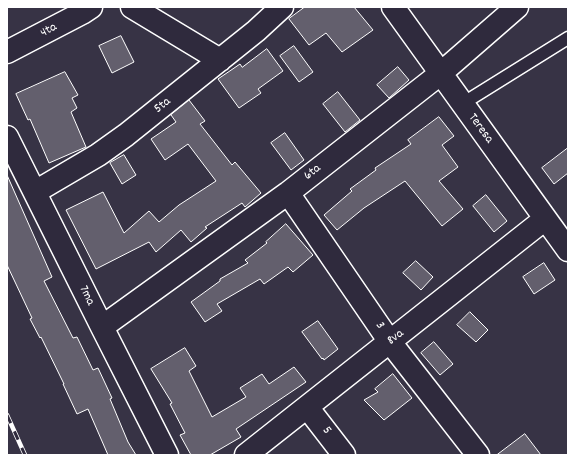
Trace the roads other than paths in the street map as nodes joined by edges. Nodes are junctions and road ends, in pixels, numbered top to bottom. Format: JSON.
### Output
{"nodes":[{"id":1,"x":90,"y":7,"type":"edge"},
{"id":2,"x":132,"y":7,"type":"edge"},
{"id":3,"x":282,"y":7,"type":"edge"},
{"id":4,"x":393,"y":7,"type":"edge"},
{"id":5,"x":517,"y":7,"type":"edge"},
{"id":6,"x":566,"y":44,"type":"edge"},
{"id":7,"x":7,"y":52,"type":"edge"},
{"id":8,"x":220,"y":60,"type":"junction"},
{"id":9,"x":440,"y":74,"type":"junction"},
{"id":10,"x":462,"y":104,"type":"junction"},
{"id":11,"x":7,"y":137,"type":"edge"},
{"id":12,"x":35,"y":192,"type":"junction"},
{"id":13,"x":288,"y":193,"type":"junction"},
{"id":14,"x":545,"y":219,"type":"junction"},
{"id":15,"x":568,"y":250,"type":"edge"},
{"id":16,"x":102,"y":327,"type":"junction"},
{"id":17,"x":390,"y":342,"type":"junction"},
{"id":18,"x":307,"y":407,"type":"junction"},
{"id":19,"x":167,"y":455,"type":"edge"},
{"id":20,"x":246,"y":455,"type":"edge"},
{"id":21,"x":344,"y":455,"type":"edge"},
{"id":22,"x":478,"y":455,"type":"edge"}],
"edges":[{"from":1,"to":7,"type":"street","name":"4ta"},
{"from":2,"to":8,"type":"street"},
{"from":3,"to":8,"type":"street","name":"5ta"},
{"from":4,"to":9,"type":"street","name":"Teresa"},
{"from":5,"to":9,"type":"street","name":"6ta"},
{"from":6,"to":10,"type":"lane"},
{"from":8,"to":12,"type":"street","name":"5ta"},
{"from":9,"to":10,"type":"street","name":"Teresa"},
{"from":9,"to":13,"type":"street","name":"6ta"},
{"from":10,"to":14,"type":"street","name":"Teresa"},
{"from":11,"to":12,"type":"street","name":"7ma"},
{"from":12,"to":16,"type":"street","name":"7ma"},
{"from":13,"to":16,"type":"street","name":"6ta"},
{"from":13,"to":17,"type":"street","name":"3"},
{"from":14,"to":15,"type":"street","name":"Teresa"},
{"from":14,"to":17,"type":"street","name":"8va"},
{"from":16,"to":19,"type":"street","name":"7ma"},
{"from":17,"to":18,"type":"street","name":"8va"},
{"from":17,"to":22,"type":"street","name":"3"},
{"from":18,"to":20,"type":"street","name":"8va"},
{"from":18,"to":21,"type":"street","name":"5"}]}
